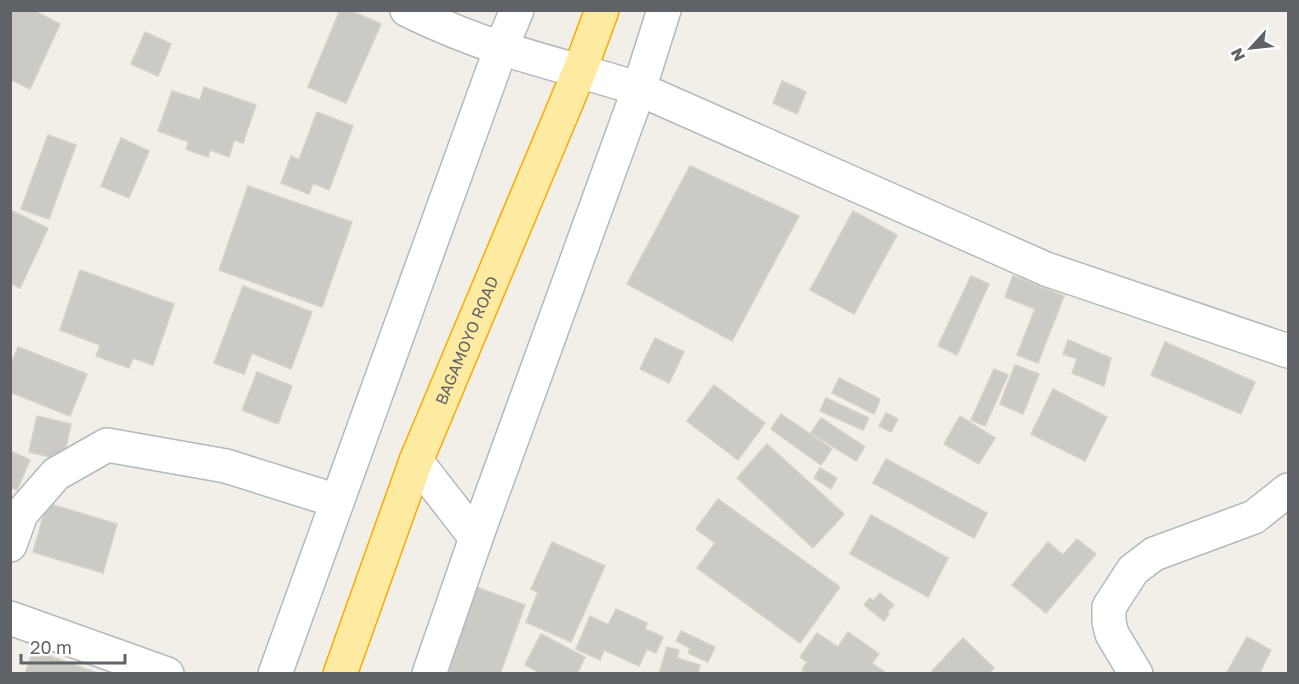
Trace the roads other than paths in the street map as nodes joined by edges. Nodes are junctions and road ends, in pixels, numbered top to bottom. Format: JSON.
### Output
{"nodes":[{"id":1,"x":407,"y":10,"type":"edge"},
{"id":2,"x":517,"y":10,"type":"edge"},
{"id":3,"x":602,"y":10,"type":"edge"},
{"id":4,"x":664,"y":10,"type":"edge"},
{"id":5,"x":501,"y":48,"type":"junction"},
{"id":6,"x":580,"y":70,"type":"junction"},
{"id":7,"x":639,"y":89,"type":"junction"},
{"id":8,"x":1288,"y":351,"type":"edge"},
{"id":9,"x":416,"y":461,"type":"junction"},
{"id":10,"x":1288,"y":490,"type":"edge"},
{"id":11,"x":337,"y":501,"type":"junction"},
{"id":12,"x":476,"y":538,"type":"junction"},
{"id":13,"x":10,"y":545,"type":"edge"},
{"id":14,"x":10,"y":618,"type":"edge"},
{"id":15,"x":167,"y":674,"type":"edge"},
{"id":16,"x":275,"y":674,"type":"edge"},
{"id":17,"x":340,"y":674,"type":"edge"},
{"id":18,"x":429,"y":674,"type":"edge"},
{"id":19,"x":1136,"y":674,"type":"edge"}],
"edges":[{"from":1,"to":5,"type":"street"},
{"from":2,"to":5,"type":"street"},
{"from":3,"to":6,"type":"highway","name":"BAGAMOYO ROAD"},
{"from":4,"to":7,"type":"street"},
{"from":5,"to":6,"type":"street"},
{"from":5,"to":11,"type":"street"},
{"from":6,"to":7,"type":"street"},
{"from":6,"to":9,"type":"highway","name":"BAGAMOYO ROAD"},
{"from":7,"to":8,"type":"street"},
{"from":7,"to":12,"type":"street"},
{"from":9,"to":12,"type":"street"},
{"from":9,"to":17,"type":"highway","name":"BAGAMOYO ROAD"},
{"from":10,"to":19,"type":"street"},
{"from":11,"to":13,"type":"street"},
{"from":11,"to":16,"type":"street"},
{"from":12,"to":18,"type":"street"},
{"from":14,"to":15,"type":"street"}]}
